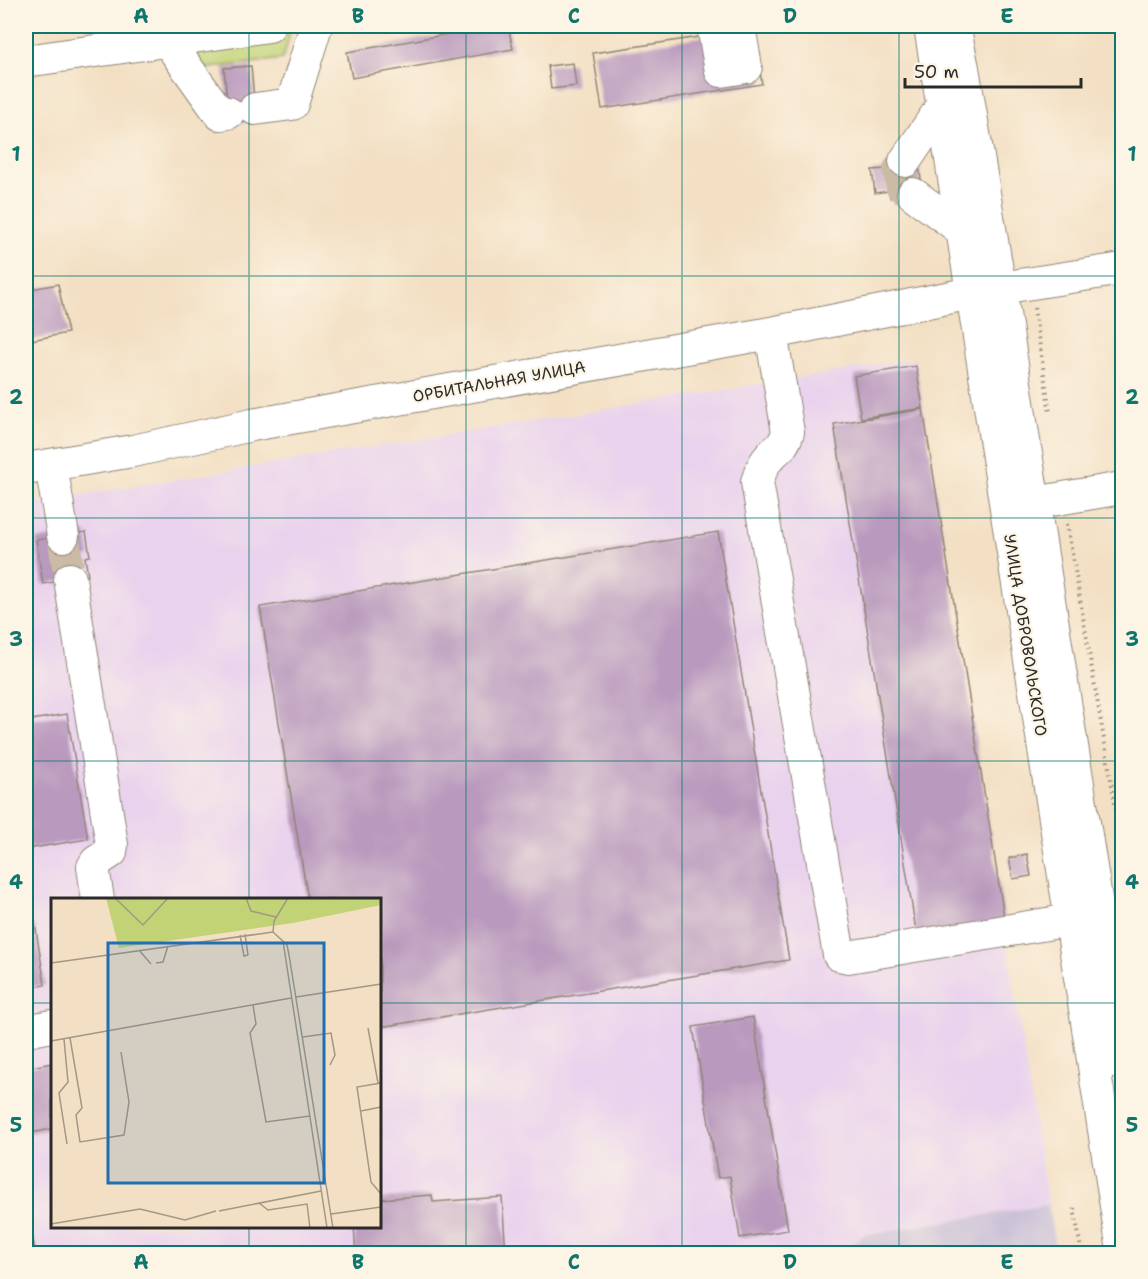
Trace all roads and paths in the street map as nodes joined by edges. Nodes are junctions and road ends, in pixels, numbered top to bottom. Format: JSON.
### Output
{"nodes":[{"id":1,"x":269,"y":26,"type":"edge"},
{"id":2,"x":316,"y":26,"type":"edge"},
{"id":3,"x":713,"y":26,"type":"edge"},
{"id":4,"x":739,"y":26,"type":"edge"},
{"id":5,"x":930,"y":26,"type":"edge"},
{"id":6,"x":954,"y":26,"type":"edge"},
{"id":7,"x":167,"y":40,"type":"junction"},
{"id":8,"x":26,"y":61,"type":"edge"},
{"id":9,"x":943,"y":105,"type":"junction"},
{"id":10,"x":905,"y":161,"type":"tunnel mouth"},
{"id":11,"x":913,"y":194,"type":"tunnel mouth"},
{"id":12,"x":962,"y":230,"type":"junction"},
{"id":13,"x":1122,"y":269,"type":"edge"},
{"id":14,"x":1001,"y":288,"type":"junction"},
{"id":15,"x":771,"y":333,"type":"junction"},
{"id":16,"x":1051,"y":419,"type":"dead end"},
{"id":17,"x":38,"y":467,"type":"edge"},
{"id":18,"x":1122,"y":488,"type":"edge"},
{"id":19,"x":1048,"y":501,"type":"junction"},
{"id":20,"x":63,"y":536,"type":"tunnel mouth"},
{"id":21,"x":70,"y":579,"type":"tunnel mouth"},
{"id":22,"x":1122,"y":844,"type":"edge"},
{"id":23,"x":98,"y":898,"type":"edge"},
{"id":24,"x":1071,"y":920,"type":"junction"},
{"id":25,"x":51,"y":1026,"type":"edge"},
{"id":26,"x":26,"y":1031,"type":"edge"},
{"id":27,"x":1122,"y":1064,"type":"edge"},
{"id":28,"x":1074,"y":1208,"type":"dead end"},
{"id":29,"x":1122,"y":1244,"type":"edge"},
{"id":30,"x":1082,"y":1254,"type":"edge"}],
"edges":[{"from":1,"to":7,"type":"street"},
{"from":2,"to":7,"type":"street"},
{"from":3,"to":4,"type":"street"},
{"from":5,"to":9,"type":"street","name":"УЛИЦА ДОБРОВОЛЬСКОГО"},
{"from":6,"to":14,"type":"street","name":"УЛИЦА ДОБРОВОЛЬСКОГО"},
{"from":7,"to":8,"type":"street"},
{"from":9,"to":10,"type":"street"},
{"from":9,"to":12,"type":"street","name":"УЛИЦА ДОБРОВОЛЬСКОГО"},
{"from":11,"to":12,"type":"street"},
{"from":12,"to":14,"type":"street","name":"УЛИЦА ДОБРОВОЛЬСКОГО"},
{"from":13,"to":14,"type":"street","name":"ОРБИТАЛЬНАЯ УЛИЦА"},
{"from":14,"to":15,"type":"street","name":"ОРБИТАЛЬНАЯ УЛИЦА"},
{"from":14,"to":16,"type":"path"},
{"from":14,"to":19,"type":"street","name":"УЛИЦА ДОБРОВОЛЬСКОГО"},
{"from":14,"to":24,"type":"street","name":"УЛИЦА ДОБРОВОЛЬСКОГО"},
{"from":15,"to":17,"type":"street","name":"ОРБИТАЛЬНАЯ УЛИЦА"},
{"from":15,"to":24,"type":"street"},
{"from":17,"to":20,"type":"street"},
{"from":18,"to":19,"type":"street"},
{"from":19,"to":22,"type":"path"},
{"from":19,"to":27,"type":"street","name":"УЛИЦА ДОБРОВОЛЬСКОГО"},
{"from":21,"to":23,"type":"street"},
{"from":24,"to":29,"type":"street","name":"УЛИЦА ДОБРОВОЛЬСКОГО"},
{"from":25,"to":26,"type":"street"},
{"from":28,"to":30,"type":"path"}]}
